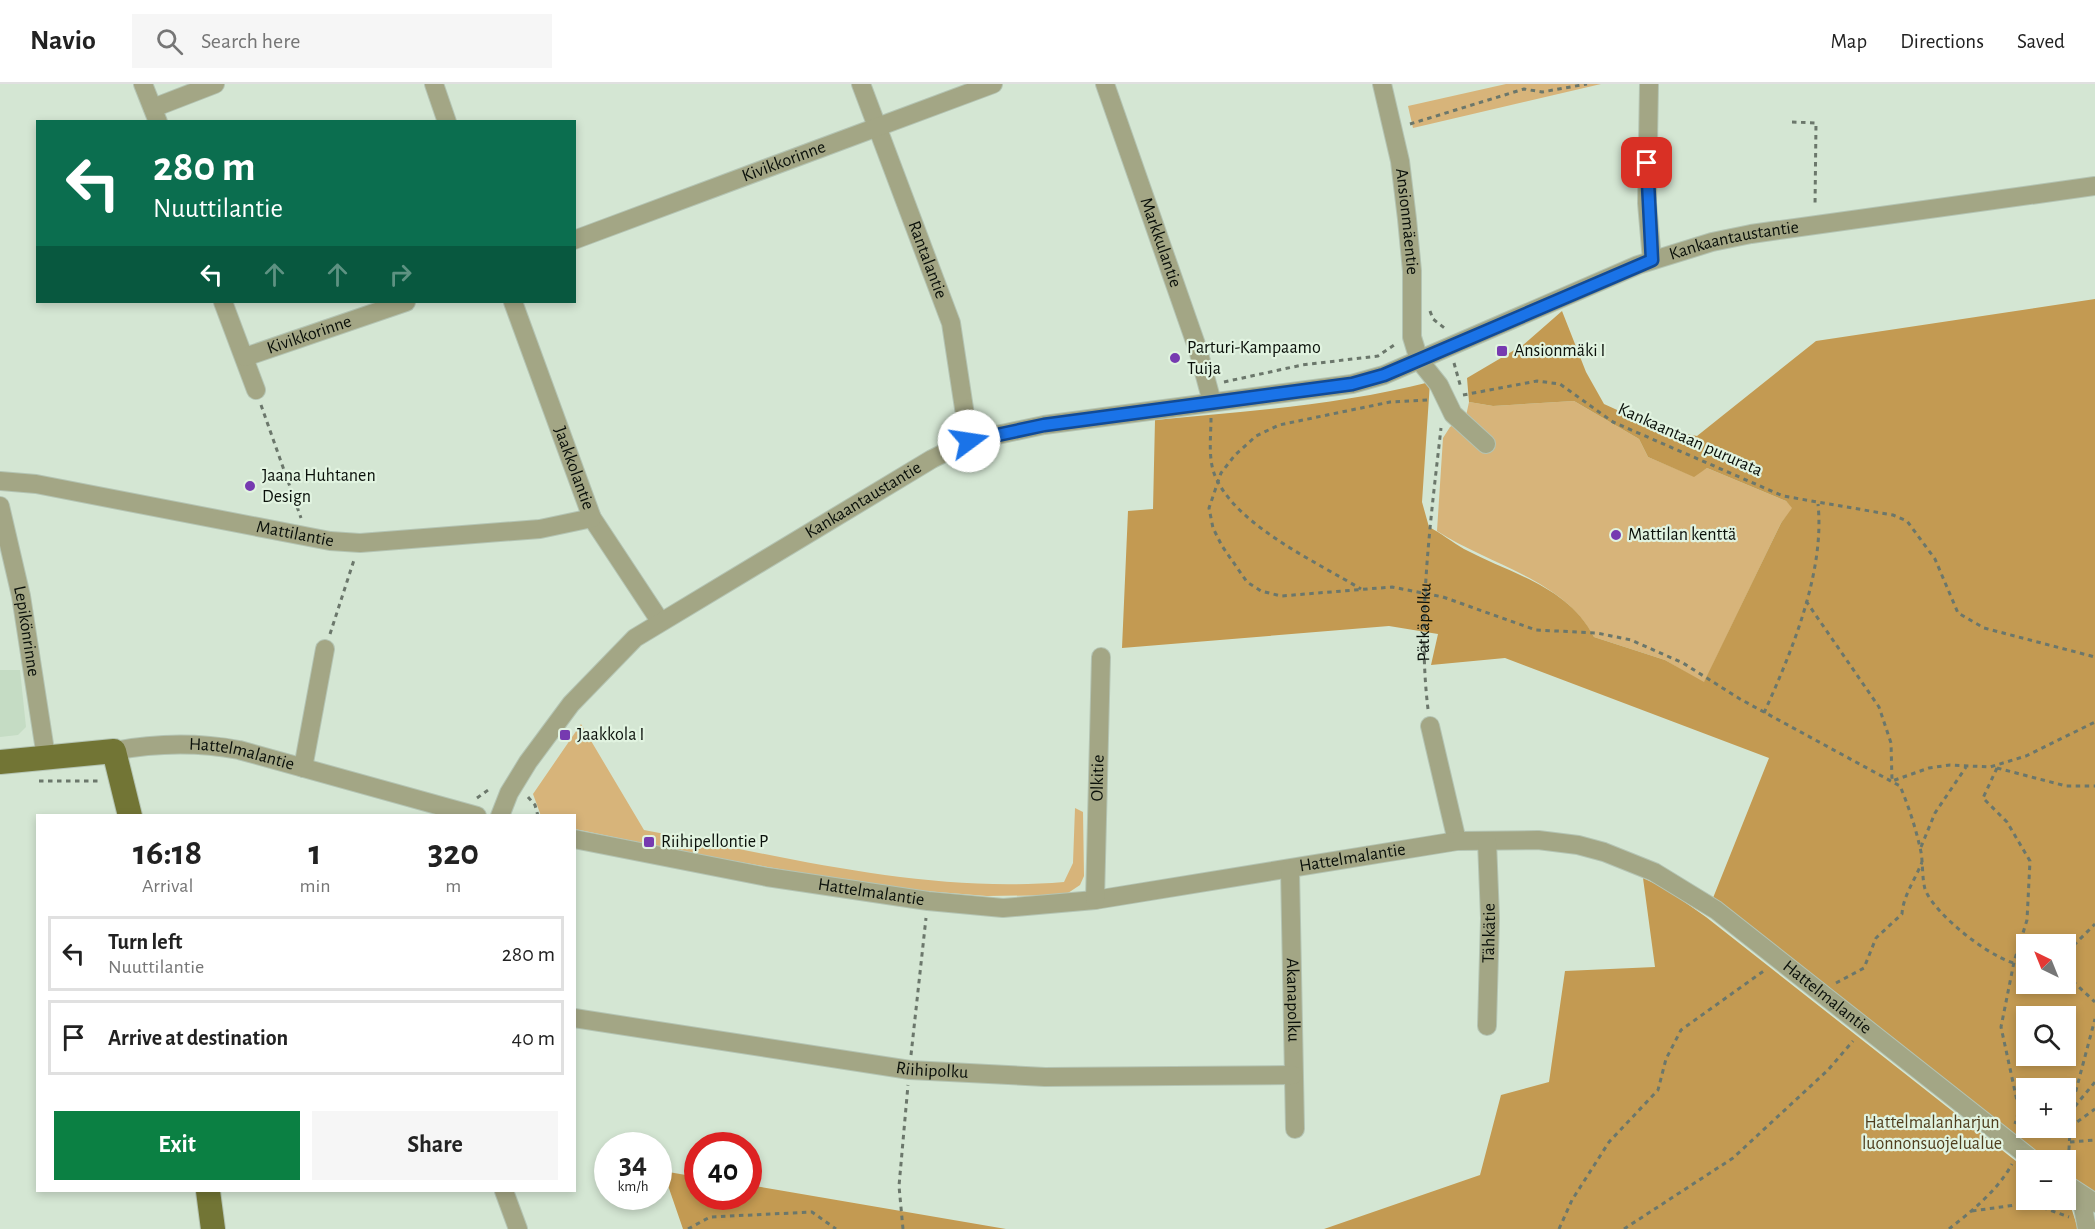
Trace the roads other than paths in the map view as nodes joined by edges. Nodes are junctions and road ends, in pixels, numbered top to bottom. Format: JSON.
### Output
{"nodes":[{"id":1,"x":143,"y":84,"type":"edge"},
{"id":2,"x":215,"y":84,"type":"edge"},
{"id":3,"x":434,"y":84,"type":"edge"},
{"id":4,"x":861,"y":84,"type":"edge"},
{"id":5,"x":993,"y":84,"type":"edge"},
{"id":6,"x":1105,"y":84,"type":"edge"},
{"id":7,"x":1383,"y":84,"type":"edge"},
{"id":8,"x":1649,"y":84,"type":"edge"},
{"id":9,"x":155,"y":115,"type":"edge"},
{"id":10,"x":446,"y":120,"type":"edge"},
{"id":11,"x":877,"y":128,"type":"junction"},
{"id":12,"x":2095,"y":186,"type":"edge"},
{"id":13,"x":576,"y":239,"type":"edge"},
{"id":14,"x":1652,"y":260,"type":"junction"},
{"id":15,"x":223,"y":303,"type":"edge"},
{"id":16,"x":403,"y":303,"type":"edge"},
{"id":17,"x":513,"y":303,"type":"edge"},
{"id":18,"x":245,"y":357,"type":"junction"},
{"id":19,"x":1419,"y":360,"type":"junction"},
{"id":20,"x":256,"y":390,"type":"road end"},
{"id":21,"x":1212,"y":402,"type":"junction"},
{"id":22,"x":969,"y":441,"type":"junction"},
{"id":23,"x":1485,"y":444,"type":"dead end"},
{"id":24,"x":0,"y":481,"type":"edge"},
{"id":25,"x":0,"y":506,"type":"edge"},
{"id":26,"x":592,"y":518,"type":"junction"},
{"id":27,"x":660,"y":621,"type":"junction"},
{"id":28,"x":325,"y":650,"type":"road end"},
{"id":29,"x":1101,"y":657,"type":"dead end"},
{"id":30,"x":1431,"y":726,"type":"road end"},
{"id":31,"x":114,"y":751,"type":"junction"},
{"id":32,"x":46,"y":758,"type":"junction"},
{"id":33,"x":0,"y":762,"type":"edge"},
{"id":34,"x":303,"y":768,"type":"junction"},
{"id":35,"x":130,"y":814,"type":"edge"},
{"id":36,"x":470,"y":814,"type":"edge"},
{"id":37,"x":501,"y":814,"type":"edge"},
{"id":38,"x":576,"y":839,"type":"edge"},
{"id":39,"x":1457,"y":841,"type":"junction"},
{"id":40,"x":1487,"y":841,"type":"junction"},
{"id":41,"x":1290,"y":870,"type":"junction"},
{"id":42,"x":1095,"y":900,"type":"junction"},
{"id":43,"x":576,"y":1018,"type":"edge"},
{"id":44,"x":1487,"y":1026,"type":"dead end"},
{"id":45,"x":1293,"y":1075,"type":"junction"},
{"id":46,"x":1295,"y":1129,"type":"dead end"},
{"id":47,"x":2018,"y":1150,"type":"edge"},
{"id":48,"x":208,"y":1192,"type":"edge"},
{"id":49,"x":504,"y":1192,"type":"edge"},
{"id":50,"x":2077,"y":1192,"type":"edge"},
{"id":51,"x":2086,"y":1226,"type":"edge"},
{"id":52,"x":213,"y":1229,"type":"edge"},
{"id":53,"x":518,"y":1229,"type":"edge"}],
"edges":[{"from":1,"to":9,"type":"street"},
{"from":2,"to":9,"type":"street"},
{"from":3,"to":10,"type":"street"},
{"from":4,"to":11,"type":"street","name":"Rantalantie"},
{"from":5,"to":11,"type":"street","name":"Kivikkorinne"},
{"from":6,"to":21,"type":"street","name":"Markkulantie"},
{"from":7,"to":19,"type":"street","name":"Ansionmäentie"},
{"from":8,"to":14,"type":"street"},
{"from":11,"to":13,"type":"street","name":"Kivikkorinne"},
{"from":11,"to":22,"type":"street","name":"Rantalantie"},
{"from":12,"to":14,"type":"street","name":"Kankaantaustantie"},
{"from":14,"to":19,"type":"street","name":"Kankaantaustantie"},
{"from":15,"to":18,"type":"street"},
{"from":16,"to":18,"type":"street","name":"Kivikkorinne"},
{"from":17,"to":26,"type":"street","name":"Jaakkolantie"},
{"from":18,"to":20,"type":"street"},
{"from":19,"to":21,"type":"street","name":"Kankaantaustantie"},
{"from":19,"to":23,"type":"street"},
{"from":21,"to":22,"type":"street","name":"Kankaantaustantie"},
{"from":22,"to":27,"type":"street","name":"Kankaantaustantie"},
{"from":24,"to":26,"type":"street","name":"Mattilantie"},
{"from":25,"to":32,"type":"street","name":"Lepikönrinne"},
{"from":26,"to":27,"type":"street","name":"Jaakkolantie"},
{"from":27,"to":37,"type":"street","name":"Kankaantaustantie"},
{"from":28,"to":34,"type":"street"},
{"from":29,"to":42,"type":"street","name":"Olkitie"},
{"from":30,"to":39,"type":"street"},
{"from":31,"to":32,"type":"main road","name":"Hattelmalantie"},
{"from":31,"to":34,"type":"street","name":"Hattelmalantie"},
{"from":31,"to":35,"type":"main road"},
{"from":32,"to":33,"type":"main road","name":"Hattelmalantie"},
{"from":34,"to":36,"type":"street","name":"Hattelmalantie"},
{"from":38,"to":42,"type":"street","name":"Hattelmalantie"},
{"from":39,"to":40,"type":"street","name":"Hattelmalantie"},
{"from":39,"to":41,"type":"street","name":"Hattelmalantie"},
{"from":40,"to":44,"type":"street","name":"Tähkätie"},
{"from":40,"to":47,"type":"street","name":"Hattelmalantie"},
{"from":41,"to":42,"type":"street","name":"Hattelmalantie"},
{"from":41,"to":45,"type":"street","name":"Akanapolku"},
{"from":43,"to":45,"type":"street","name":"Riihipolku"},
{"from":45,"to":46,"type":"street","name":"Akanapolku"},
{"from":48,"to":52,"type":"main road"},
{"from":49,"to":53,"type":"street"},
{"from":50,"to":51,"type":"street"}]}
